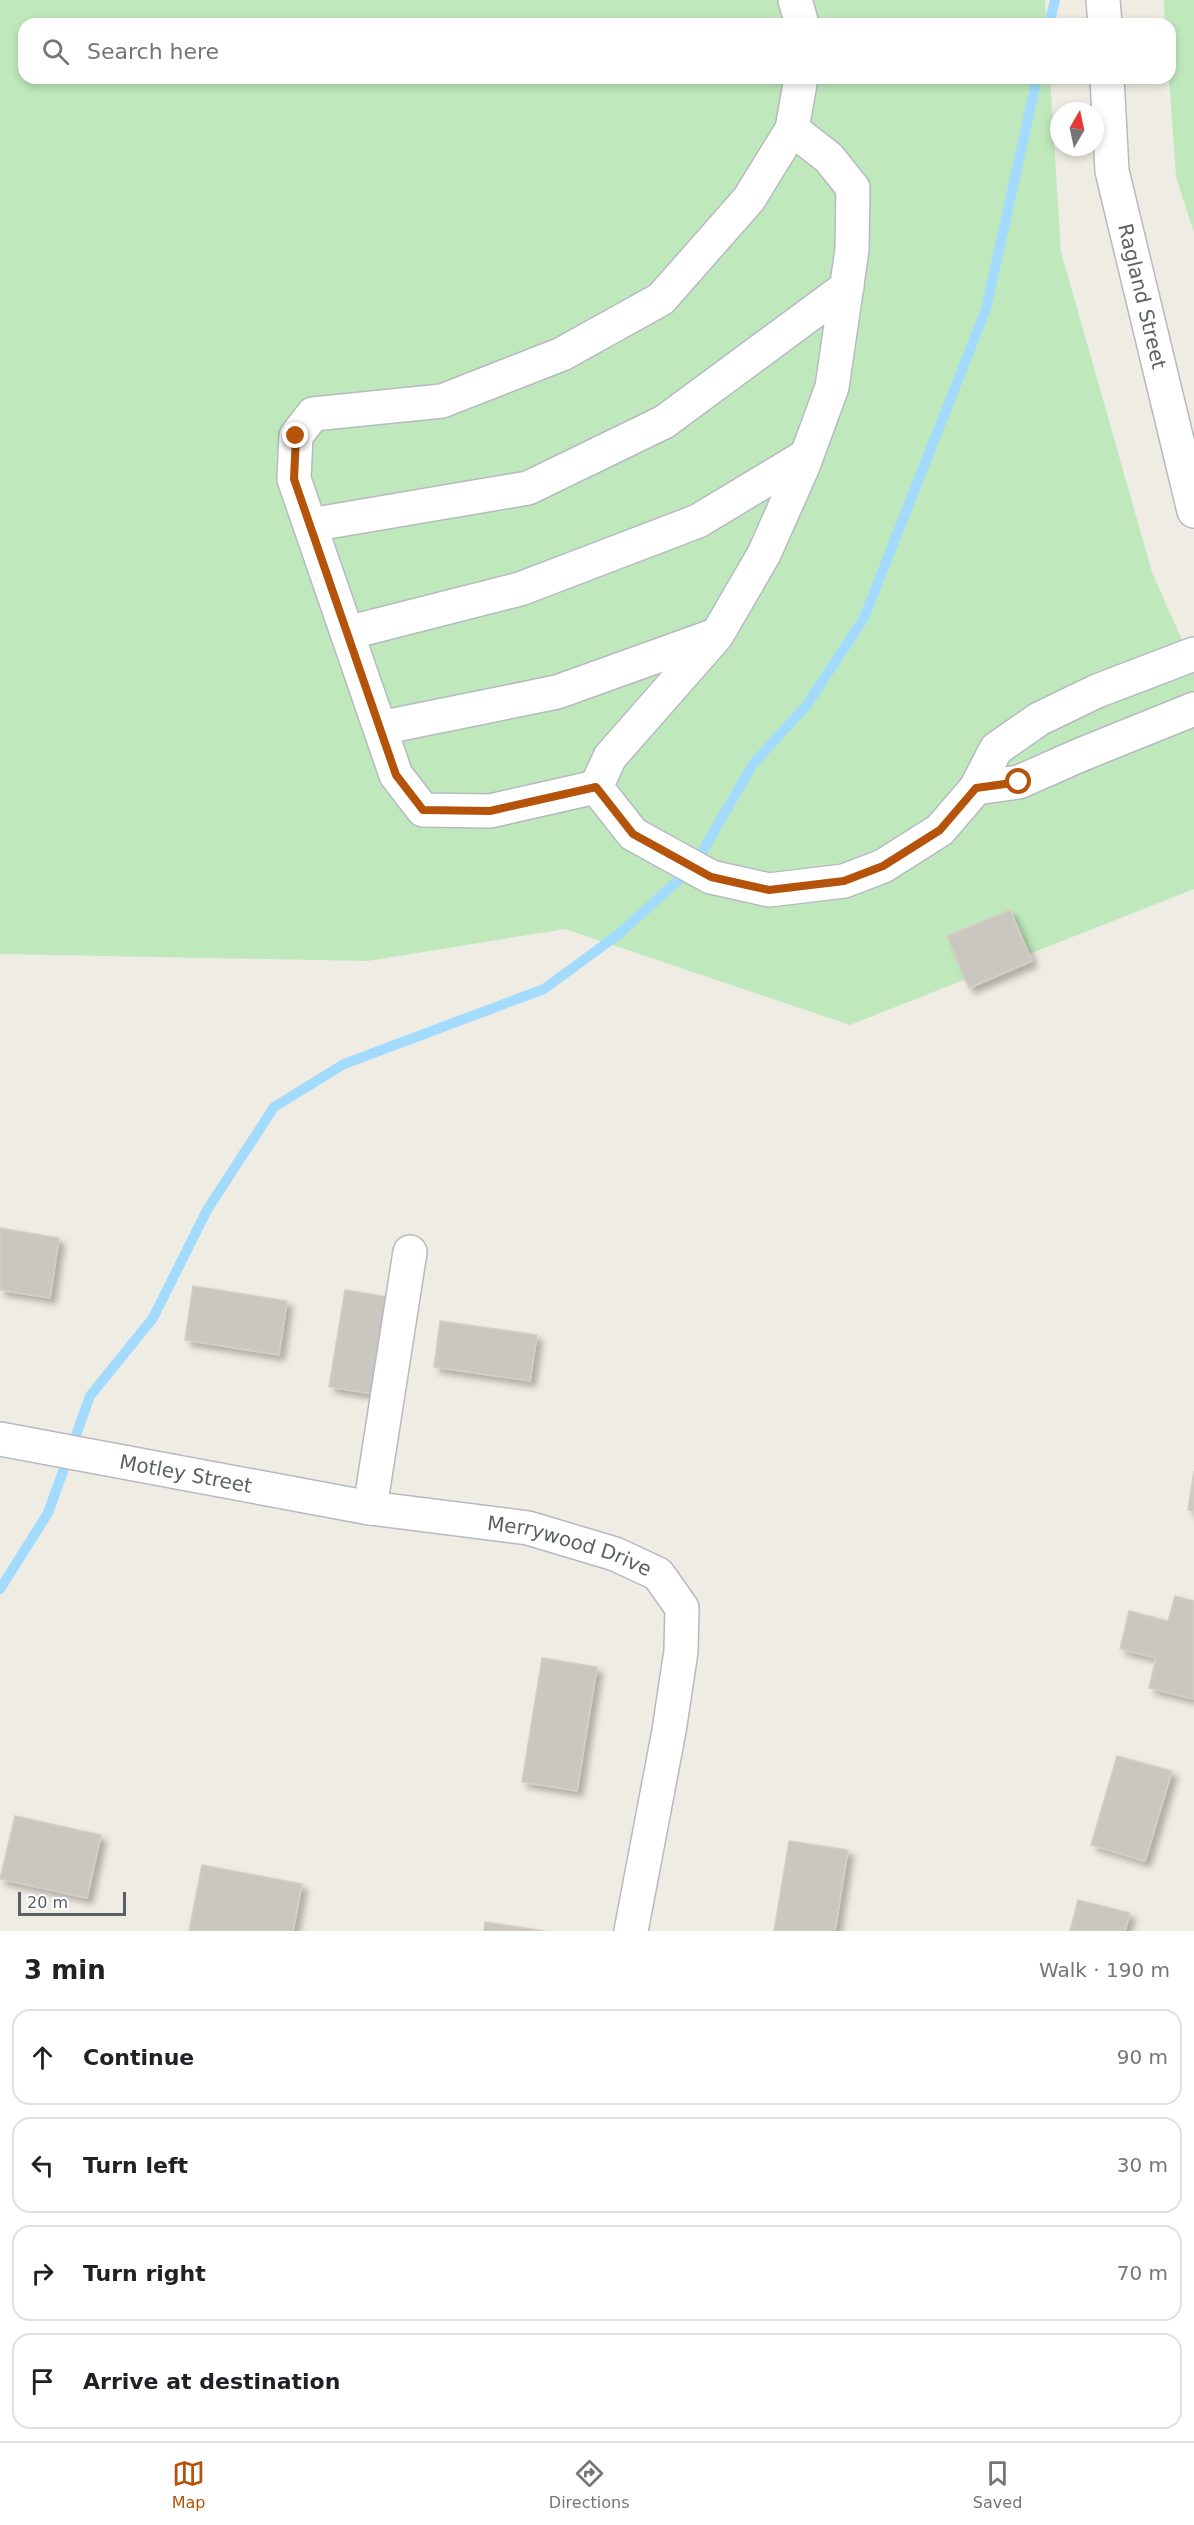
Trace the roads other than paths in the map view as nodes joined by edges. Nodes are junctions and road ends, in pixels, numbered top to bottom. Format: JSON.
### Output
{"nodes":[{"id":1,"x":795,"y":0,"type":"edge"},
{"id":2,"x":1103,"y":0,"type":"edge"},
{"id":3,"x":800,"y":18,"type":"edge"},
{"id":4,"x":1104,"y":18,"type":"edge"},
{"id":5,"x":800,"y":84,"type":"edge"},
{"id":6,"x":1107,"y":84,"type":"edge"},
{"id":7,"x":792,"y":129,"type":"junction"},
{"id":8,"x":847,"y":287,"type":"junction"},
{"id":9,"x":806,"y":456,"type":"junction"},
{"id":10,"x":1194,"y":511,"type":"edge"},
{"id":11,"x":310,"y":525,"type":"junction"},
{"id":12,"x":347,"y":633,"type":"junction"},
{"id":13,"x":717,"y":635,"type":"junction"},
{"id":14,"x":1194,"y":654,"type":"edge"},
{"id":15,"x":1194,"y":710,"type":"edge"},
{"id":16,"x":380,"y":728,"type":"junction"},
{"id":17,"x":596,"y":787,"type":"junction"},
{"id":18,"x":976,"y":788,"type":"junction"},
{"id":19,"x":410,"y":1252,"type":"dead end"},
{"id":20,"x":0,"y":1439,"type":"edge"},
{"id":21,"x":370,"y":1508,"type":"junction"},
{"id":22,"x":631,"y":1931,"type":"edge"}],
"edges":[{"from":1,"to":3,"type":"street"},
{"from":2,"to":4,"type":"street"},
{"from":5,"to":7,"type":"street"},
{"from":6,"to":10,"type":"street","name":"Ragland Street"},
{"from":7,"to":8,"type":"street"},
{"from":7,"to":11,"type":"street"},
{"from":8,"to":9,"type":"street"},
{"from":8,"to":11,"type":"street"},
{"from":9,"to":12,"type":"street"},
{"from":9,"to":13,"type":"street"},
{"from":11,"to":12,"type":"street"},
{"from":12,"to":16,"type":"street"},
{"from":13,"to":16,"type":"street"},
{"from":13,"to":17,"type":"street"},
{"from":14,"to":18,"type":"street"},
{"from":15,"to":18,"type":"street"},
{"from":16,"to":17,"type":"street"},
{"from":17,"to":18,"type":"street"},
{"from":19,"to":21,"type":"street"},
{"from":20,"to":21,"type":"street","name":"Motley Street"},
{"from":21,"to":22,"type":"street","name":"Merrywood Drive"}]}
